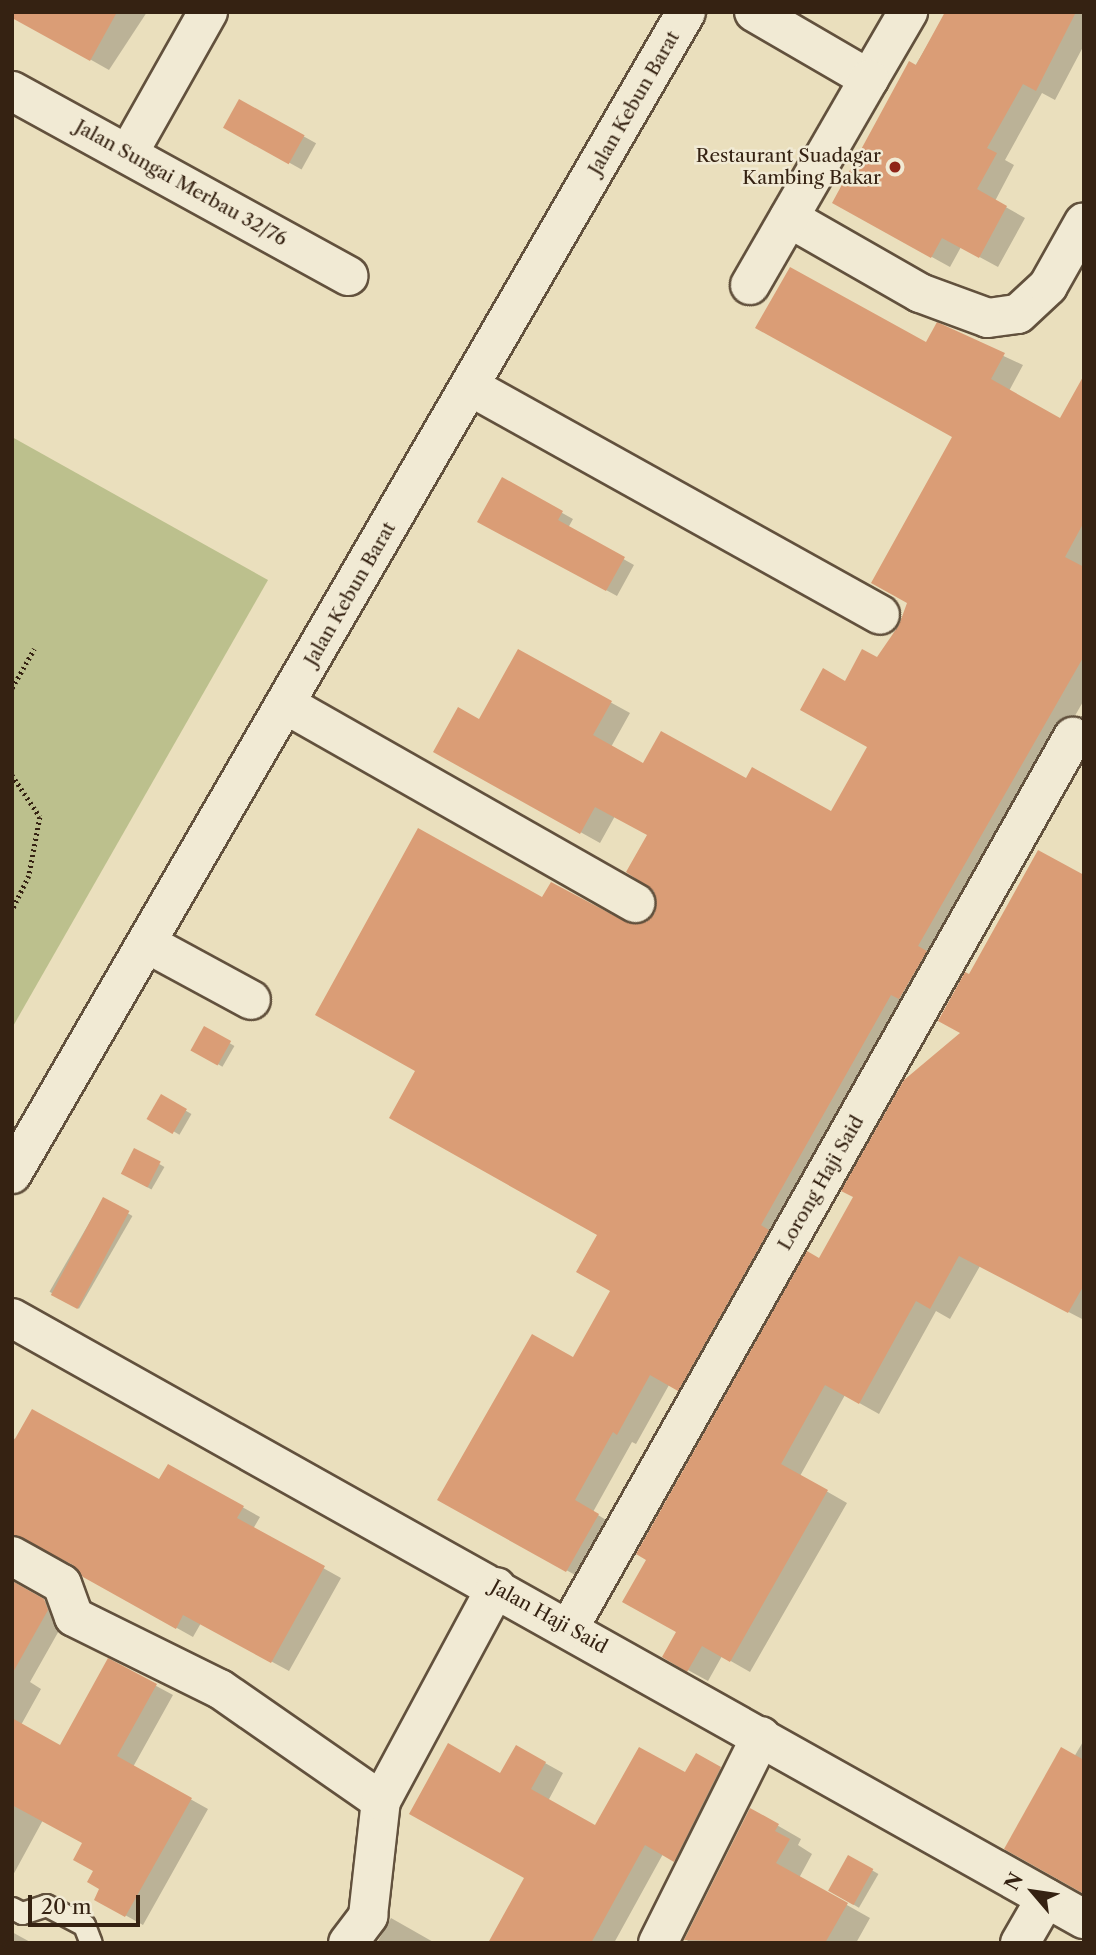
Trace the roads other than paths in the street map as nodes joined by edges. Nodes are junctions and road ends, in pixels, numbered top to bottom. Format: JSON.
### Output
{"nodes":[{"id":1,"x":208,"y":12,"type":"edge"},
{"id":2,"x":686,"y":12,"type":"edge"},
{"id":3,"x":754,"y":12,"type":"edge"},
{"id":4,"x":908,"y":12,"type":"edge"},
{"id":5,"x":869,"y":79,"type":"junction"},
{"id":6,"x":12,"y":91,"type":"edge"},
{"id":7,"x":128,"y":154,"type":"junction"},
{"id":8,"x":789,"y":218,"type":"junction"},
{"id":9,"x":1084,"y":222,"type":"edge"},
{"id":10,"x":349,"y":276,"type":"dead end"},
{"id":11,"x":750,"y":285,"type":"dead end"},
{"id":12,"x":471,"y":387,"type":"junction"},
{"id":13,"x":880,"y":615,"type":"dead end"},
{"id":14,"x":285,"y":704,"type":"junction"},
{"id":15,"x":1073,"y":737,"type":"dead end"},
{"id":16,"x":636,"y":903,"type":"dead end"},
{"id":17,"x":148,"y":944,"type":"junction"},
{"id":18,"x":251,"y":1000,"type":"dead end"},
{"id":19,"x":12,"y":1174,"type":"edge"},
{"id":20,"x":12,"y":1318,"type":"edge"},
{"id":21,"x":12,"y":1556,"type":"edge"},
{"id":22,"x":496,"y":1587,"type":"junction"},
{"id":23,"x":569,"y":1628,"type":"junction"},
{"id":24,"x":761,"y":1736,"type":"junction"},
{"id":25,"x":381,"y":1801,"type":"junction"},
{"id":26,"x":1046,"y":1898,"type":"junction"},
{"id":27,"x":12,"y":1908,"type":"edge"},
{"id":28,"x":1084,"y":1919,"type":"edge"},
{"id":29,"x":91,"y":1943,"type":"edge"},
{"id":30,"x":348,"y":1943,"type":"edge"},
{"id":31,"x":658,"y":1943,"type":"edge"},
{"id":32,"x":1020,"y":1943,"type":"edge"}],
"edges":[{"from":1,"to":7,"type":"street"},
{"from":2,"to":12,"type":"street","name":"Jalan Kebun Barat"},
{"from":3,"to":5,"type":"street"},
{"from":4,"to":5,"type":"street"},
{"from":5,"to":8,"type":"street"},
{"from":6,"to":7,"type":"street","name":"Jalan Sungai Merbau 32/76"},
{"from":7,"to":10,"type":"street","name":"Jalan Sungai Merbau 32/76"},
{"from":8,"to":9,"type":"street"},
{"from":8,"to":11,"type":"street"},
{"from":12,"to":13,"type":"street"},
{"from":12,"to":14,"type":"street","name":"Jalan Kebun Barat"},
{"from":14,"to":16,"type":"street"},
{"from":14,"to":17,"type":"street","name":"Jalan Kebun Barat"},
{"from":15,"to":23,"type":"street","name":"Lorong Haji Said"},
{"from":17,"to":18,"type":"street"},
{"from":17,"to":19,"type":"street","name":"Jalan Kebun Barat"},
{"from":20,"to":22,"type":"street","name":"Jalan Haji Said"},
{"from":21,"to":25,"type":"street"},
{"from":22,"to":23,"type":"street","name":"Jalan Haji Said"},
{"from":22,"to":25,"type":"street"},
{"from":23,"to":24,"type":"street","name":"Jalan Haji Said"},
{"from":24,"to":26,"type":"street","name":"Jalan Haji Said"},
{"from":24,"to":31,"type":"street"},
{"from":25,"to":30,"type":"street"},
{"from":26,"to":28,"type":"street","name":"Jalan Haji Said"},
{"from":26,"to":32,"type":"street"},
{"from":27,"to":29,"type":"lane"}]}
